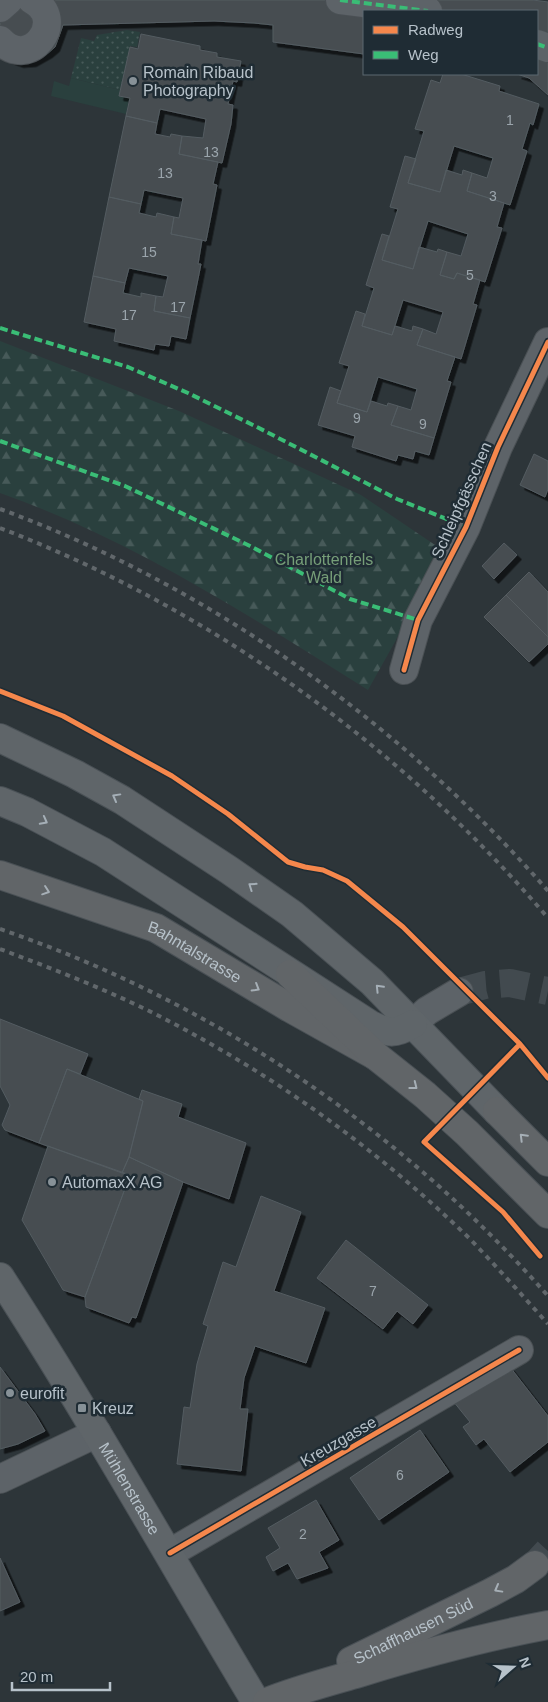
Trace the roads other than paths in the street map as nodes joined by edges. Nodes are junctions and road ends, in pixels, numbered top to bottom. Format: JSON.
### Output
{"nodes":[{"id":1,"x":9,"y":0,"type":"edge"},
{"id":2,"x":32,"y":0,"type":"edge"},
{"id":3,"x":340,"y":0,"type":"edge"},
{"id":4,"x":0,"y":8,"type":"edge"},
{"id":5,"x":420,"y":10,"type":"edge"},
{"id":6,"x":0,"y":40,"type":"edge"},
{"id":7,"x":548,"y":342,"type":"edge"},
{"id":8,"x":404,"y":670,"type":"dead end"},
{"id":9,"x":0,"y":738,"type":"edge"},
{"id":10,"x":0,"y":801,"type":"edge"},
{"id":11,"x":0,"y":876,"type":"edge"},
{"id":12,"x":290,"y":974,"type":"junction"},
{"id":13,"x":459,"y":992,"type":"tunnel mouth"},
{"id":14,"x":412,"y":1024,"type":"junction"},
{"id":15,"x":376,"y":1056,"type":"junction"},
{"id":16,"x":497,"y":1111,"type":"joint"},
{"id":17,"x":548,"y":1162,"type":"edge"},
{"id":18,"x":548,"y":1214,"type":"edge"},
{"id":19,"x":0,"y":1277,"type":"edge"},
{"id":20,"x":519,"y":1350,"type":"dead end"},
{"id":21,"x":97,"y":1433,"type":"junction"},
{"id":22,"x":0,"y":1480,"type":"edge"},
{"id":23,"x":170,"y":1553,"type":"junction"},
{"id":24,"x":535,"y":1565,"type":"tunnel mouth"},
{"id":25,"x":548,"y":1625,"type":"edge"},
{"id":26,"x":370,"y":1663,"type":"junction"},
{"id":27,"x":279,"y":1697,"type":"edge"},
{"id":28,"x":256,"y":1702,"type":"edge"},
{"id":29,"x":319,"y":1702,"type":"edge"}],
"edges":[{"from":1,"to":4,"type":"street"},
{"from":2,"to":6,"type":"street"},
{"from":3,"to":5,"type":"street"},
{"from":7,"to":8,"type":"street","name":"Schleipfgässchen"},
{"from":14,"to":9,"type":"main road","one_way":true},
{"from":10,"to":12,"type":"main road","one_way":true},
{"from":11,"to":15,"type":"highway","name":"Bahntalstrasse","one_way":true},
{"from":12,"to":14,"type":"main road"},
{"from":12,"to":15,"type":"highway"},
{"from":13,"to":14,"type":"street"},
{"from":14,"to":16,"type":"main road"},
{"from":15,"to":18,"type":"highway","one_way":true},
{"from":17,"to":16,"type":"highway","one_way":true},
{"from":19,"to":21,"type":"main road","name":"Mühlenstrasse"},
{"from":20,"to":23,"type":"street","name":"Kreuzgasse"},
{"from":21,"to":22,"type":"street"},
{"from":21,"to":23,"type":"main road","name":"Mühlenstrasse"},
{"from":23,"to":28,"type":"main road","name":"Mühlenstrasse"},
{"from":24,"to":26,"type":"highway","name":"Schaffhausen Süd","one_way":true},
{"from":25,"to":26,"type":"highway"},
{"from":26,"to":27,"type":"highway","name":"Schaffhausen Süd"},
{"from":26,"to":29,"type":"highway"}]}
